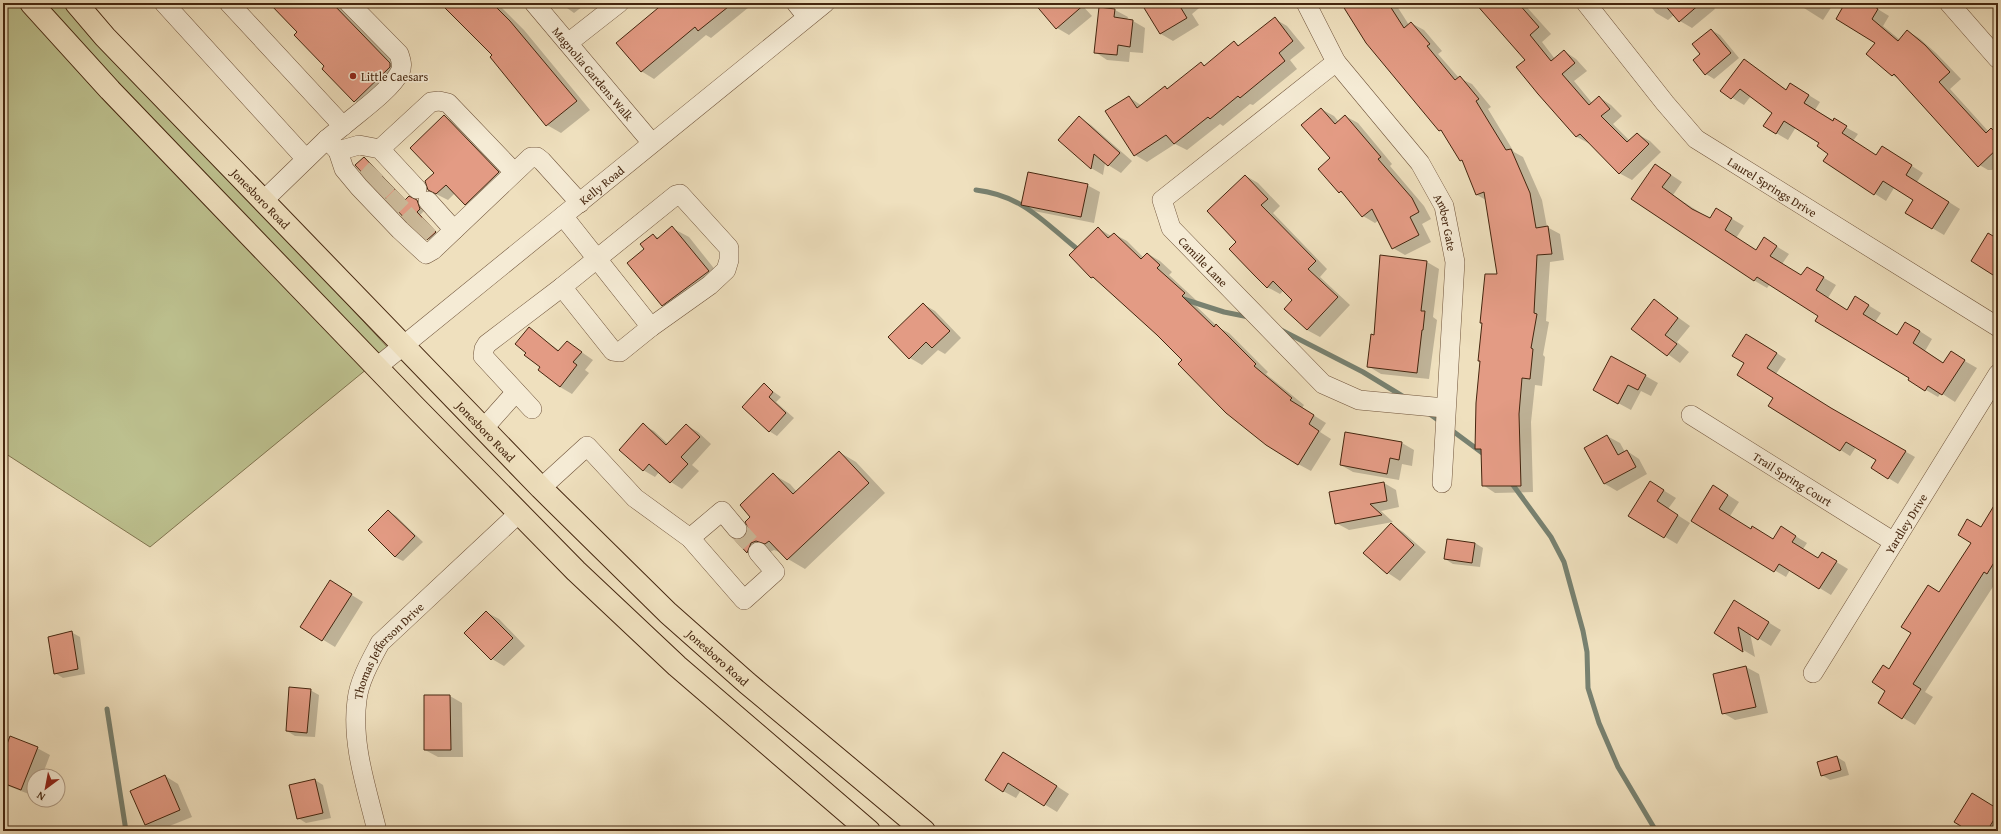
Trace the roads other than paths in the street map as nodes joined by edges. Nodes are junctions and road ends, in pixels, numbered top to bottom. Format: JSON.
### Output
{"nodes":[{"id":1,"x":32,"y":3,"type":"edge"},
{"id":2,"x":76,"y":3,"type":"edge"},
{"id":3,"x":164,"y":3,"type":"edge"},
{"id":4,"x":229,"y":3,"type":"edge"},
{"id":5,"x":349,"y":3,"type":"edge"},
{"id":6,"x":534,"y":3,"type":"edge"},
{"id":7,"x":619,"y":3,"type":"edge"},
{"id":8,"x":825,"y":3,"type":"edge"},
{"id":9,"x":1306,"y":3,"type":"edge"},
{"id":10,"x":1586,"y":3,"type":"edge"},
{"id":11,"x":1949,"y":3,"type":"edge"},
{"id":12,"x":801,"y":10,"type":"edge"},
{"id":13,"x":568,"y":43,"type":"junction"},
{"id":14,"x":1998,"y":59,"type":"edge"},
{"id":15,"x":1336,"y":62,"type":"junction"},
{"id":16,"x":343,"y":126,"type":"junction"},
{"id":17,"x":652,"y":143,"type":"junction"},
{"id":18,"x":332,"y":145,"type":"junction"},
{"id":19,"x":306,"y":159,"type":"junction"},
{"id":20,"x":514,"y":172,"type":"junction"},
{"id":21,"x":378,"y":177,"type":"junction"},
{"id":22,"x":263,"y":201,"type":"junction"},
{"id":23,"x":580,"y":203,"type":"junction"},
{"id":24,"x":413,"y":213,"type":"junction"},
{"id":25,"x":563,"y":216,"type":"junction"},
{"id":26,"x":454,"y":230,"type":"junction"},
{"id":27,"x":598,"y":258,"type":"junction"},
{"id":28,"x":562,"y":288,"type":"junction"},
{"id":29,"x":651,"y":327,"type":"junction"},
{"id":30,"x":1998,"y":327,"type":"edge"},
{"id":31,"x":403,"y":347,"type":"junction"},
{"id":32,"x":377,"y":367,"type":"junction"},
{"id":33,"x":1998,"y":374,"type":"edge"},
{"id":34,"x":516,"y":392,"type":"junction"},
{"id":35,"x":1446,"y":408,"type":"junction"},
{"id":36,"x":532,"y":409,"type":"dead end"},
{"id":37,"x":1691,"y":415,"type":"dead end"},
{"id":38,"x":483,"y":429,"type":"junction"},
{"id":39,"x":1442,"y":483,"type":"dead end"},
{"id":40,"x":541,"y":488,"type":"junction"},
{"id":41,"x":519,"y":513,"type":"junction"},
{"id":42,"x":737,"y":529,"type":"tunnel mouth"},
{"id":43,"x":690,"y":538,"type":"junction"},
{"id":44,"x":1894,"y":542,"type":"junction"},
{"id":45,"x":758,"y":552,"type":"tunnel mouth"},
{"id":46,"x":1813,"y":673,"type":"dead end"},
{"id":47,"x":376,"y":831,"type":"edge"},
{"id":48,"x":869,"y":831,"type":"edge"},
{"id":49,"x":924,"y":831,"type":"edge"}],
"edges":[{"from":1,"to":32,"type":"main road"},
{"from":2,"to":22,"type":"main road","name":"Jonesboro Road"},
{"from":3,"to":19,"type":"street"},
{"from":4,"to":16,"type":"street"},
{"from":5,"to":16,"type":"street"},
{"from":6,"to":13,"type":"street","name":"Magnolia Gardens Walk"},
{"from":7,"to":13,"type":"street"},
{"from":8,"to":12,"type":"street","name":"Kelly Road"},
{"from":9,"to":15,"type":"street","name":"Amber Gate"},
{"from":10,"to":30,"type":"street","name":"Laurel Springs Drive"},
{"from":11,"to":14,"type":"street"},
{"from":12,"to":17,"type":"street","name":"Kelly Road"},
{"from":13,"to":17,"type":"street","name":"Magnolia Gardens Walk"},
{"from":15,"to":35,"type":"street","name":"Amber Gate"},
{"from":15,"to":35,"type":"street","name":"Camille Lane"},
{"from":16,"to":18,"type":"street"},
{"from":17,"to":23,"type":"street","name":"Kelly Road"},
{"from":18,"to":19,"type":"street"},
{"from":18,"to":21,"type":"street"},
{"from":18,"to":21,"type":"street"},
{"from":19,"to":22,"type":"street"},
{"from":20,"to":21,"type":"street"},
{"from":20,"to":23,"type":"street"},
{"from":20,"to":26,"type":"street"},
{"from":21,"to":24,"type":"street"},
{"from":21,"to":24,"type":"street"},
{"from":22,"to":31,"type":"main road","name":"Jonesboro Road"},
{"from":23,"to":25,"type":"street","name":"Kelly Road"},
{"from":24,"to":26,"type":"street"},
{"from":24,"to":26,"type":"street"},
{"from":25,"to":27,"type":"street"},
{"from":25,"to":31,"type":"street","name":"Kelly Road"},
{"from":27,"to":28,"type":"street"},
{"from":27,"to":29,"type":"street"},
{"from":27,"to":29,"type":"street"},
{"from":28,"to":29,"type":"street"},
{"from":28,"to":34,"type":"street"},
{"from":31,"to":32,"type":"street","name":"Kelly Road"},
{"from":31,"to":38,"type":"main road","name":"Jonesboro Road"},
{"from":32,"to":41,"type":"main road"},
{"from":33,"to":44,"type":"street","name":"Yardley Drive"},
{"from":34,"to":36,"type":"street"},
{"from":34,"to":38,"type":"street"},
{"from":35,"to":39,"type":"street","name":"Amber Gate"},
{"from":37,"to":44,"type":"street","name":"Trail Spring Court"},
{"from":38,"to":40,"type":"main road","name":"Jonesboro Road"},
{"from":40,"to":43,"type":"street"},
{"from":40,"to":49,"type":"main road","name":"Jonesboro Road"},
{"from":41,"to":47,"type":"street","name":"Thomas Jefferson Drive"},
{"from":41,"to":48,"type":"main road"},
{"from":42,"to":43,"type":"street"},
{"from":43,"to":45,"type":"street"},
{"from":44,"to":46,"type":"street","name":"Yardley Drive"}]}
